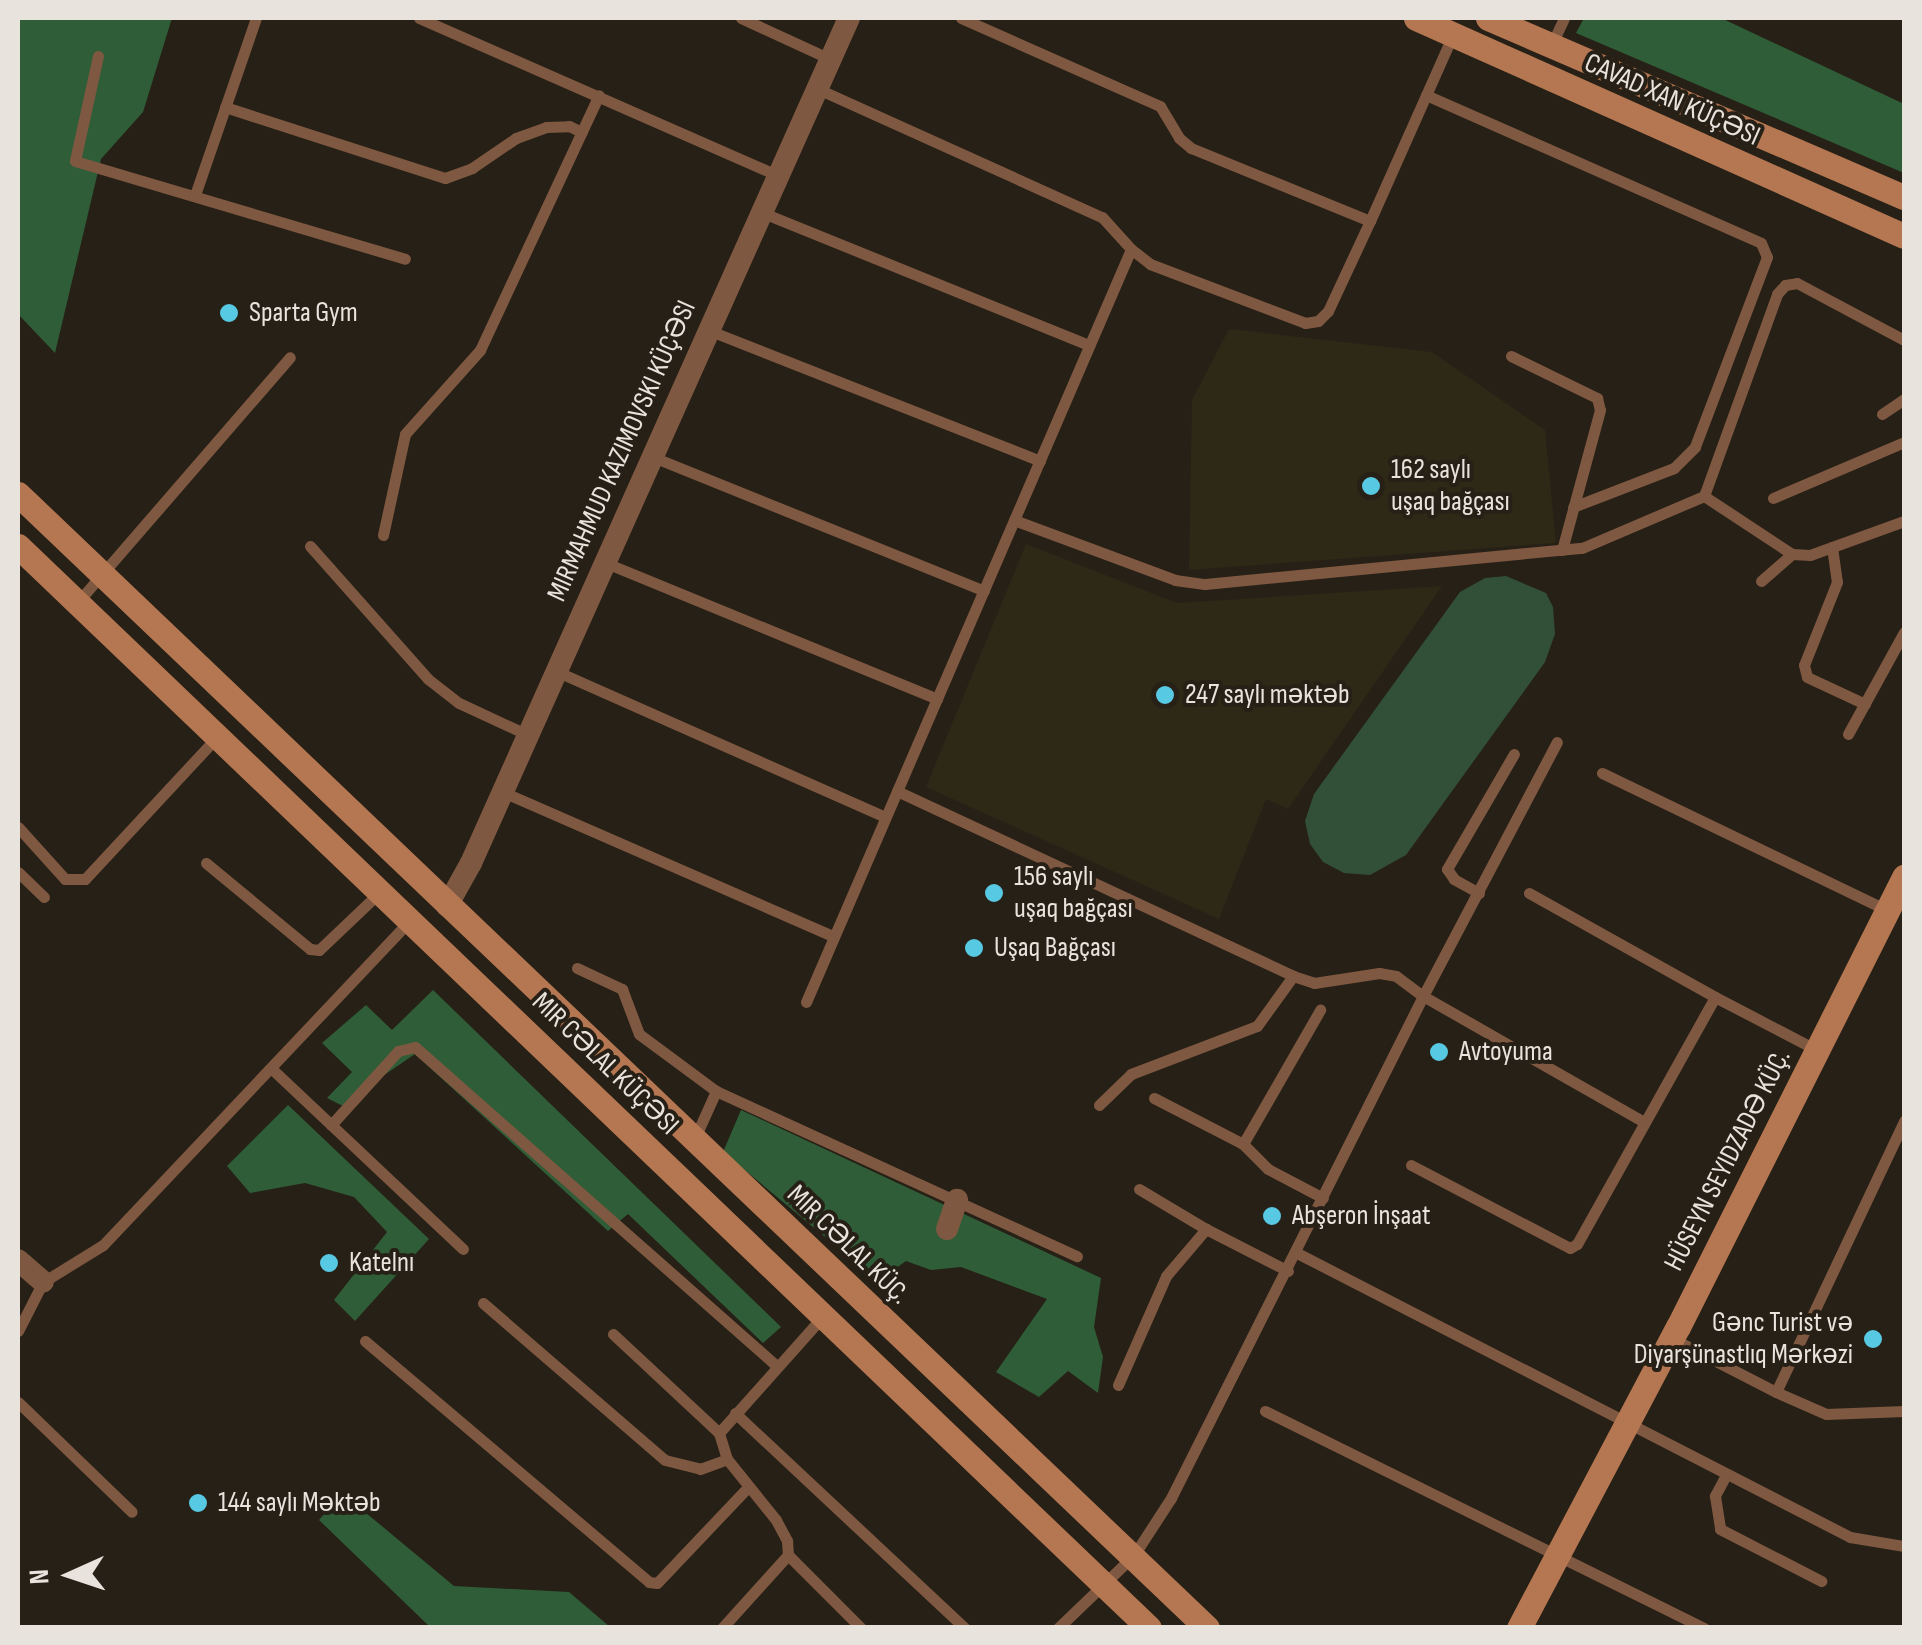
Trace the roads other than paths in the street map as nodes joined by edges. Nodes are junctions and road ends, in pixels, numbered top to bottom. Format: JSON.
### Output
{"nodes":[{"id":1,"x":256,"y":18,"type":"edge"},
{"id":2,"x":419,"y":18,"type":"edge"},
{"id":3,"x":741,"y":18,"type":"edge"},
{"id":4,"x":849,"y":18,"type":"edge"},
{"id":5,"x":961,"y":18,"type":"edge"},
{"id":6,"x":1416,"y":18,"type":"edge"},
{"id":7,"x":1488,"y":18,"type":"edge"},
{"id":8,"x":1564,"y":18,"type":"edge"},
{"id":9,"x":1452,"y":34,"type":"junction"},
{"id":10,"x":1550,"y":46,"type":"junction"},
{"id":11,"x":98,"y":56,"type":"dead end"},
{"id":12,"x":830,"y":59,"type":"junction"},
{"id":13,"x":816,"y":88,"type":"junction"},
{"id":14,"x":599,"y":95,"type":"junction"},
{"id":15,"x":1426,"y":96,"type":"junction"},
{"id":16,"x":226,"y":107,"type":"junction"},
{"id":17,"x":582,"y":132,"type":"junction"},
{"id":18,"x":776,"y":175,"type":"junction"},
{"id":19,"x":195,"y":195,"type":"junction"},
{"id":20,"x":1904,"y":197,"type":"edge"},
{"id":21,"x":761,"y":212,"type":"junction"},
{"id":22,"x":1370,"y":221,"type":"junction"},
{"id":23,"x":1904,"y":236,"type":"edge"},
{"id":24,"x":1131,"y":250,"type":"junction"},
{"id":25,"x":406,"y":259,"type":"dead end"},
{"id":26,"x":708,"y":330,"type":"junction"},
{"id":27,"x":1904,"y":340,"type":"edge"},
{"id":28,"x":1089,"y":345,"type":"junction"},
{"id":29,"x":1511,"y":356,"type":"dead end"},
{"id":30,"x":290,"y":357,"type":"dead end"},
{"id":31,"x":1904,"y":399,"type":"edge"},
{"id":32,"x":1882,"y":414,"type":"dead end"},
{"id":33,"x":1904,"y":442,"type":"edge"},
{"id":34,"x":653,"y":457,"type":"junction"},
{"id":35,"x":1040,"y":461,"type":"junction"},
{"id":36,"x":18,"y":494,"type":"edge"},
{"id":37,"x":1704,"y":496,"type":"junction"},
{"id":38,"x":1773,"y":498,"type":"dead end"},
{"id":39,"x":1573,"y":507,"type":"junction"},
{"id":40,"x":1014,"y":520,"type":"junction"},
{"id":41,"x":1904,"y":521,"type":"edge"},
{"id":42,"x":383,"y":534,"type":"dead end"},
{"id":43,"x":18,"y":546,"type":"edge"},
{"id":44,"x":310,"y":546,"type":"dead end"},
{"id":45,"x":1832,"y":548,"type":"junction"},
{"id":46,"x":1562,"y":550,"type":"junction"},
{"id":47,"x":1792,"y":554,"type":"junction"},
{"id":48,"x":606,"y":563,"type":"junction"},
{"id":49,"x":102,"y":574,"type":"junction"},
{"id":50,"x":1761,"y":582,"type":"dead end"},
{"id":51,"x":984,"y":591,"type":"junction"},
{"id":52,"x":77,"y":603,"type":"junction"},
{"id":53,"x":1904,"y":632,"type":"edge"},
{"id":54,"x":558,"y":672,"type":"junction"},
{"id":55,"x":937,"y":699,"type":"junction"},
{"id":56,"x":1865,"y":704,"type":"junction"},
{"id":57,"x":1848,"y":734,"type":"dead end"},
{"id":58,"x":528,"y":735,"type":"junction"},
{"id":59,"x":218,"y":736,"type":"junction"},
{"id":60,"x":1557,"y":742,"type":"dead end"},
{"id":61,"x":1514,"y":754,"type":"dead end"},
{"id":62,"x":1602,"y":773,"type":"dead end"},
{"id":63,"x":897,"y":790,"type":"junction"},
{"id":64,"x":503,"y":792,"type":"junction"},
{"id":65,"x":885,"y":818,"type":"junction"},
{"id":66,"x":18,"y":827,"type":"edge"},
{"id":67,"x":206,"y":863,"type":"dead end"},
{"id":68,"x":18,"y":872,"type":"edge"},
{"id":69,"x":1904,"y":877,"type":"edge"},
{"id":70,"x":381,"y":891,"type":"junction"},
{"id":71,"x":1479,"y":893,"type":"junction"},
{"id":72,"x":1529,"y":893,"type":"dead end"},
{"id":73,"x":44,"y":897,"type":"dead end"},
{"id":74,"x":447,"y":906,"type":"junction"},
{"id":75,"x":1888,"y":910,"type":"junction"},
{"id":76,"x":417,"y":926,"type":"junction"},
{"id":77,"x":833,"y":936,"type":"junction"},
{"id":78,"x":577,"y":968,"type":"dead end"},
{"id":79,"x":1292,"y":976,"type":"junction"},
{"id":80,"x":1423,"y":996,"type":"junction"},
{"id":81,"x":1715,"y":997,"type":"junction"},
{"id":82,"x":806,"y":1002,"type":"dead end"},
{"id":83,"x":1320,"y":1010,"type":"dead end"},
{"id":84,"x":1816,"y":1050,"type":"junction"},
{"id":85,"x":272,"y":1070,"type":"junction"},
{"id":86,"x":716,"y":1091,"type":"junction"},
{"id":87,"x":1154,"y":1098,"type":"dead end"},
{"id":88,"x":1098,"y":1105,"type":"dead end"},
{"id":89,"x":1644,"y":1122,"type":"junction"},
{"id":90,"x":1904,"y":1122,"type":"edge"},
{"id":91,"x":331,"y":1125,"type":"junction"},
{"id":92,"x":694,"y":1140,"type":"junction"},
{"id":93,"x":1243,"y":1144,"type":"junction"},
{"id":94,"x":1412,"y":1165,"type":"dead end"},
{"id":95,"x":1139,"y":1189,"type":"dead end"},
{"id":96,"x":1324,"y":1198,"type":"junction"},
{"id":97,"x":957,"y":1200,"type":"junction"},
{"id":98,"x":947,"y":1229,"type":"dead end"},
{"id":99,"x":1206,"y":1229,"type":"junction"},
{"id":100,"x":463,"y":1250,"type":"dead end"},
{"id":101,"x":1297,"y":1253,"type":"junction"},
{"id":102,"x":1077,"y":1256,"type":"dead end"},
{"id":103,"x":18,"y":1260,"type":"edge"},
{"id":104,"x":1288,"y":1271,"type":"junction"},
{"id":105,"x":43,"y":1282,"type":"junction"},
{"id":106,"x":482,"y":1302,"type":"dead end"},
{"id":107,"x":824,"y":1314,"type":"junction"},
{"id":108,"x":18,"y":1331,"type":"edge"},
{"id":109,"x":613,"y":1334,"type":"dead end"},
{"id":110,"x":1672,"y":1338,"type":"junction"},
{"id":111,"x":365,"y":1341,"type":"dead end"},
{"id":112,"x":777,"y":1366,"type":"junction"},
{"id":113,"x":1118,"y":1385,"type":"dead end"},
{"id":114,"x":1776,"y":1392,"type":"junction"},
{"id":115,"x":18,"y":1402,"type":"edge"},
{"id":116,"x":1265,"y":1411,"type":"dead end"},
{"id":117,"x":1904,"y":1411,"type":"edge"},
{"id":118,"x":735,"y":1412,"type":"junction"},
{"id":119,"x":1627,"y":1425,"type":"junction"},
{"id":120,"x":718,"y":1433,"type":"junction"},
{"id":121,"x":727,"y":1459,"type":"junction"},
{"id":122,"x":1726,"y":1475,"type":"junction"},
{"id":123,"x":748,"y":1487,"type":"junction"},
{"id":124,"x":132,"y":1512,"type":"dead end"},
{"id":125,"x":1904,"y":1546,"type":"edge"},
{"id":126,"x":788,"y":1555,"type":"junction"},
{"id":127,"x":1134,"y":1555,"type":"junction"},
{"id":128,"x":1555,"y":1557,"type":"junction"},
{"id":129,"x":1821,"y":1582,"type":"dead end"},
{"id":130,"x":1106,"y":1586,"type":"junction"},
{"id":131,"x":722,"y":1628,"type":"edge"},
{"id":132,"x":861,"y":1628,"type":"edge"},
{"id":133,"x":965,"y":1628,"type":"edge"},
{"id":134,"x":1058,"y":1628,"type":"edge"},
{"id":135,"x":1149,"y":1628,"type":"edge"},
{"id":136,"x":1208,"y":1628,"type":"edge"},
{"id":137,"x":1519,"y":1628,"type":"edge"},
{"id":138,"x":1704,"y":1628,"type":"edge"}],
"edges":[{"from":1,"to":16,"type":"lane"},
{"from":2,"to":14,"type":"lane"},
{"from":3,"to":12,"type":"lane"},
{"from":4,"to":12,"type":"street"},
{"from":5,"to":22,"type":"lane"},
{"from":6,"to":9,"type":"street","name":"CAVAD XAN KÜÇƏSI"},
{"from":7,"to":10,"type":"street","name":"CAVAD XAN KÜÇƏSI"},
{"from":8,"to":10,"type":"lane"},
{"from":9,"to":15,"type":"lane"},
{"from":9,"to":23,"type":"street","name":"CAVAD XAN KÜÇƏSI"},
{"from":10,"to":20,"type":"street","name":"CAVAD XAN KÜÇƏSI"},
{"from":11,"to":19,"type":"lane"},
{"from":12,"to":13,"type":"street"},
{"from":13,"to":18,"type":"street"},
{"from":13,"to":24,"type":"lane"},
{"from":14,"to":17,"type":"lane"},
{"from":14,"to":18,"type":"lane"},
{"from":15,"to":22,"type":"lane"},
{"from":15,"to":39,"type":"lane"},
{"from":16,"to":17,"type":"lane"},
{"from":16,"to":19,"type":"lane"},
{"from":17,"to":42,"type":"lane"},
{"from":18,"to":21,"type":"street"},
{"from":19,"to":25,"type":"lane"},
{"from":21,"to":26,"type":"street"},
{"from":21,"to":28,"type":"lane"},
{"from":22,"to":24,"type":"lane"},
{"from":24,"to":28,"type":"lane"},
{"from":26,"to":34,"type":"street"},
{"from":26,"to":35,"type":"lane"},
{"from":27,"to":37,"type":"lane"},
{"from":28,"to":35,"type":"lane"},
{"from":29,"to":39,"type":"lane"},
{"from":30,"to":49,"type":"lane"},
{"from":31,"to":32,"type":"lane"},
{"from":33,"to":38,"type":"lane"},
{"from":34,"to":48,"type":"street"},
{"from":34,"to":51,"type":"lane"},
{"from":35,"to":40,"type":"lane"},
{"from":36,"to":49,"type":"street"},
{"from":37,"to":46,"type":"lane"},
{"from":37,"to":47,"type":"lane"},
{"from":39,"to":46,"type":"lane"},
{"from":40,"to":46,"type":"lane"},
{"from":40,"to":51,"type":"lane"},
{"from":41,"to":45,"type":"lane"},
{"from":43,"to":52,"type":"street","name":"MIR CƏLAL KÜÇƏSI"},
{"from":44,"to":58,"type":"lane"},
{"from":45,"to":47,"type":"lane"},
{"from":45,"to":56,"type":"lane"},
{"from":47,"to":50,"type":"lane"},
{"from":48,"to":54,"type":"street"},
{"from":48,"to":55,"type":"lane"},
{"from":49,"to":52,"type":"lane"},
{"from":49,"to":74,"type":"street"},
{"from":51,"to":55,"type":"lane"},
{"from":52,"to":59,"type":"street","name":"MIR CƏLAL KÜÇƏSI"},
{"from":53,"to":56,"type":"lane"},
{"from":54,"to":58,"type":"street"},
{"from":54,"to":65,"type":"lane"},
{"from":55,"to":63,"type":"lane"},
{"from":56,"to":57,"type":"lane"},
{"from":58,"to":64,"type":"street"},
{"from":59,"to":66,"type":"lane"},
{"from":59,"to":70,"type":"street","name":"MIR CƏLAL KÜÇƏSI"},
{"from":60,"to":71,"type":"lane"},
{"from":61,"to":71,"type":"lane"},
{"from":62,"to":75,"type":"lane"},
{"from":63,"to":65,"type":"lane"},
{"from":63,"to":79,"type":"lane"},
{"from":64,"to":74,"type":"street"},
{"from":64,"to":77,"type":"lane"},
{"from":65,"to":77,"type":"lane"},
{"from":67,"to":70,"type":"lane"},
{"from":68,"to":73,"type":"lane"},
{"from":69,"to":75,"type":"street","name":"HÜSEYN SEYIDZADƏ KÜÇ."},
{"from":70,"to":76,"type":"street","name":"MIR CƏLAL KÜÇƏSI"},
{"from":71,"to":80,"type":"lane"},
{"from":72,"to":81,"type":"lane"},
{"from":74,"to":76,"type":"street"},
{"from":74,"to":92,"type":"street","name":"MIR CƏLAL KÜÇ."},
{"from":75,"to":84,"type":"street","name":"HÜSEYN SEYIDZADƏ KÜÇ."},
{"from":76,"to":85,"type":"lane"},
{"from":76,"to":107,"type":"street","name":"MIR CƏLAL KÜÇƏSI"},
{"from":77,"to":82,"type":"lane"},
{"from":78,"to":86,"type":"lane"},
{"from":79,"to":80,"type":"lane"},
{"from":79,"to":88,"type":"lane"},
{"from":80,"to":89,"type":"lane"},
{"from":80,"to":96,"type":"lane"},
{"from":81,"to":84,"type":"lane"},
{"from":81,"to":89,"type":"lane"},
{"from":83,"to":93,"type":"lane"},
{"from":84,"to":110,"type":"street","name":"HÜSEYN SEYIDZADƏ KÜÇ."},
{"from":85,"to":91,"type":"lane"},
{"from":85,"to":105,"type":"lane"},
{"from":86,"to":92,"type":"lane"},
{"from":86,"to":97,"type":"lane"},
{"from":87,"to":93,"type":"lane"},
{"from":89,"to":94,"type":"lane"},
{"from":90,"to":114,"type":"lane"},
{"from":91,"to":100,"type":"lane"},
{"from":91,"to":112,"type":"lane"},
{"from":92,"to":127,"type":"street","name":"MIR CƏLAL KÜÇ."},
{"from":93,"to":96,"type":"lane"},
{"from":95,"to":99,"type":"lane"},
{"from":96,"to":101,"type":"lane"},
{"from":97,"to":98,"type":"street"},
{"from":97,"to":102,"type":"lane"},
{"from":99,"to":104,"type":"lane"},
{"from":99,"to":113,"type":"lane"},
{"from":101,"to":104,"type":"lane"},
{"from":101,"to":119,"type":"lane"},
{"from":103,"to":105,"type":"street"},
{"from":104,"to":127,"type":"lane"},
{"from":105,"to":108,"type":"lane"},
{"from":106,"to":121,"type":"lane"},
{"from":107,"to":112,"type":"lane"},
{"from":107,"to":130,"type":"street","name":"MIR CƏLAL KÜÇƏSI"},
{"from":109,"to":120,"type":"lane"},
{"from":110,"to":114,"type":"lane"},
{"from":110,"to":119,"type":"street","name":"HÜSEYN SEYIDZADƏ KÜÇ."},
{"from":111,"to":123,"type":"lane"},
{"from":112,"to":118,"type":"lane"},
{"from":114,"to":117,"type":"lane"},
{"from":115,"to":124,"type":"lane"},
{"from":116,"to":128,"type":"lane"},
{"from":118,"to":120,"type":"lane"},
{"from":118,"to":133,"type":"lane"},
{"from":119,"to":122,"type":"lane"},
{"from":119,"to":128,"type":"street","name":"HÜSEYN SEYIDZADƏ KÜÇ."},
{"from":120,"to":121,"type":"lane"},
{"from":121,"to":123,"type":"lane"},
{"from":122,"to":125,"type":"lane"},
{"from":122,"to":129,"type":"lane"},
{"from":123,"to":126,"type":"lane"},
{"from":126,"to":131,"type":"lane"},
{"from":126,"to":132,"type":"lane"},
{"from":127,"to":130,"type":"lane"},
{"from":127,"to":136,"type":"street","name":"MIR CƏLAL KÜÇ."},
{"from":128,"to":137,"type":"street","name":"HÜSEYN SEYIDZADƏ KÜÇ."},
{"from":128,"to":138,"type":"lane"},
{"from":130,"to":134,"type":"lane"},
{"from":130,"to":135,"type":"street","name":"MIR CƏLAL KÜÇƏSI"}]}
